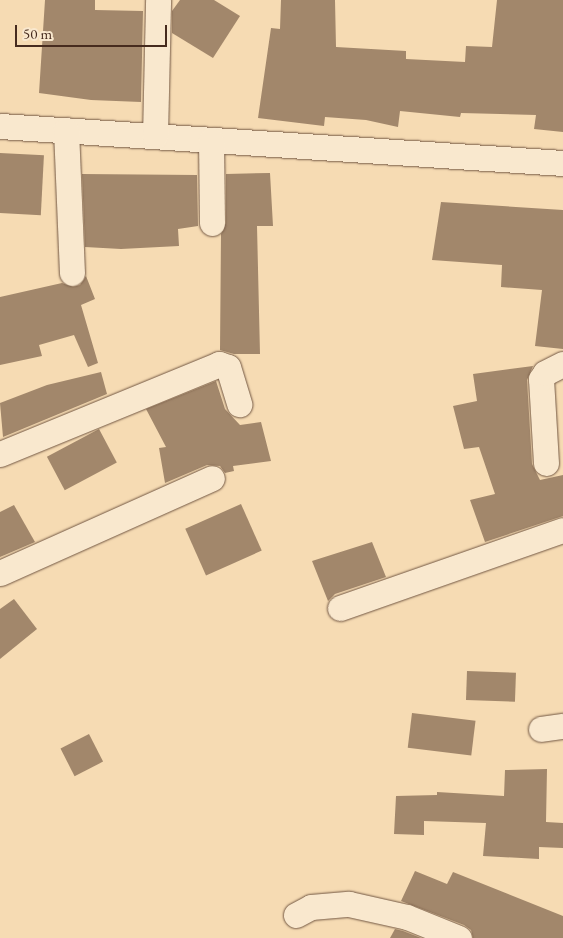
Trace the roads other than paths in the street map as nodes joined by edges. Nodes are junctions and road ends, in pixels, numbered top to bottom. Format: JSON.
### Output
{"nodes":[{"id":1,"x":158,"y":0,"type":"edge"},
{"id":2,"x":0,"y":126,"type":"edge"},
{"id":3,"x":66,"y":130,"type":"junction"},
{"id":4,"x":154,"y":136,"type":"junction"},
{"id":5,"x":211,"y":140,"type":"junction"},
{"id":6,"x":563,"y":163,"type":"edge"},
{"id":7,"x":212,"y":223,"type":"dead end"},
{"id":8,"x":72,"y":273,"type":"dead end"},
{"id":9,"x":563,"y":364,"type":"edge"},
{"id":10,"x":240,"y":404,"type":"dead end"},
{"id":11,"x":0,"y":454,"type":"edge"},
{"id":12,"x":546,"y":463,"type":"dead end"},
{"id":13,"x":212,"y":478,"type":"dead end"},
{"id":14,"x":563,"y":530,"type":"edge"},
{"id":15,"x":0,"y":573,"type":"edge"},
{"id":16,"x":340,"y":608,"type":"dead end"},
{"id":17,"x":296,"y":915,"type":"dead end"},
{"id":18,"x":459,"y":938,"type":"edge"}],
"edges":[{"from":1,"to":4,"type":"street"},
{"from":2,"to":3,"type":"street"},
{"from":3,"to":4,"type":"street"},
{"from":3,"to":8,"type":"street"},
{"from":4,"to":5,"type":"street"},
{"from":5,"to":6,"type":"street"},
{"from":5,"to":7,"type":"street"},
{"from":9,"to":12,"type":"street"},
{"from":10,"to":11,"type":"street"},
{"from":13,"to":15,"type":"street"},
{"from":14,"to":16,"type":"street"},
{"from":17,"to":18,"type":"street"}]}
